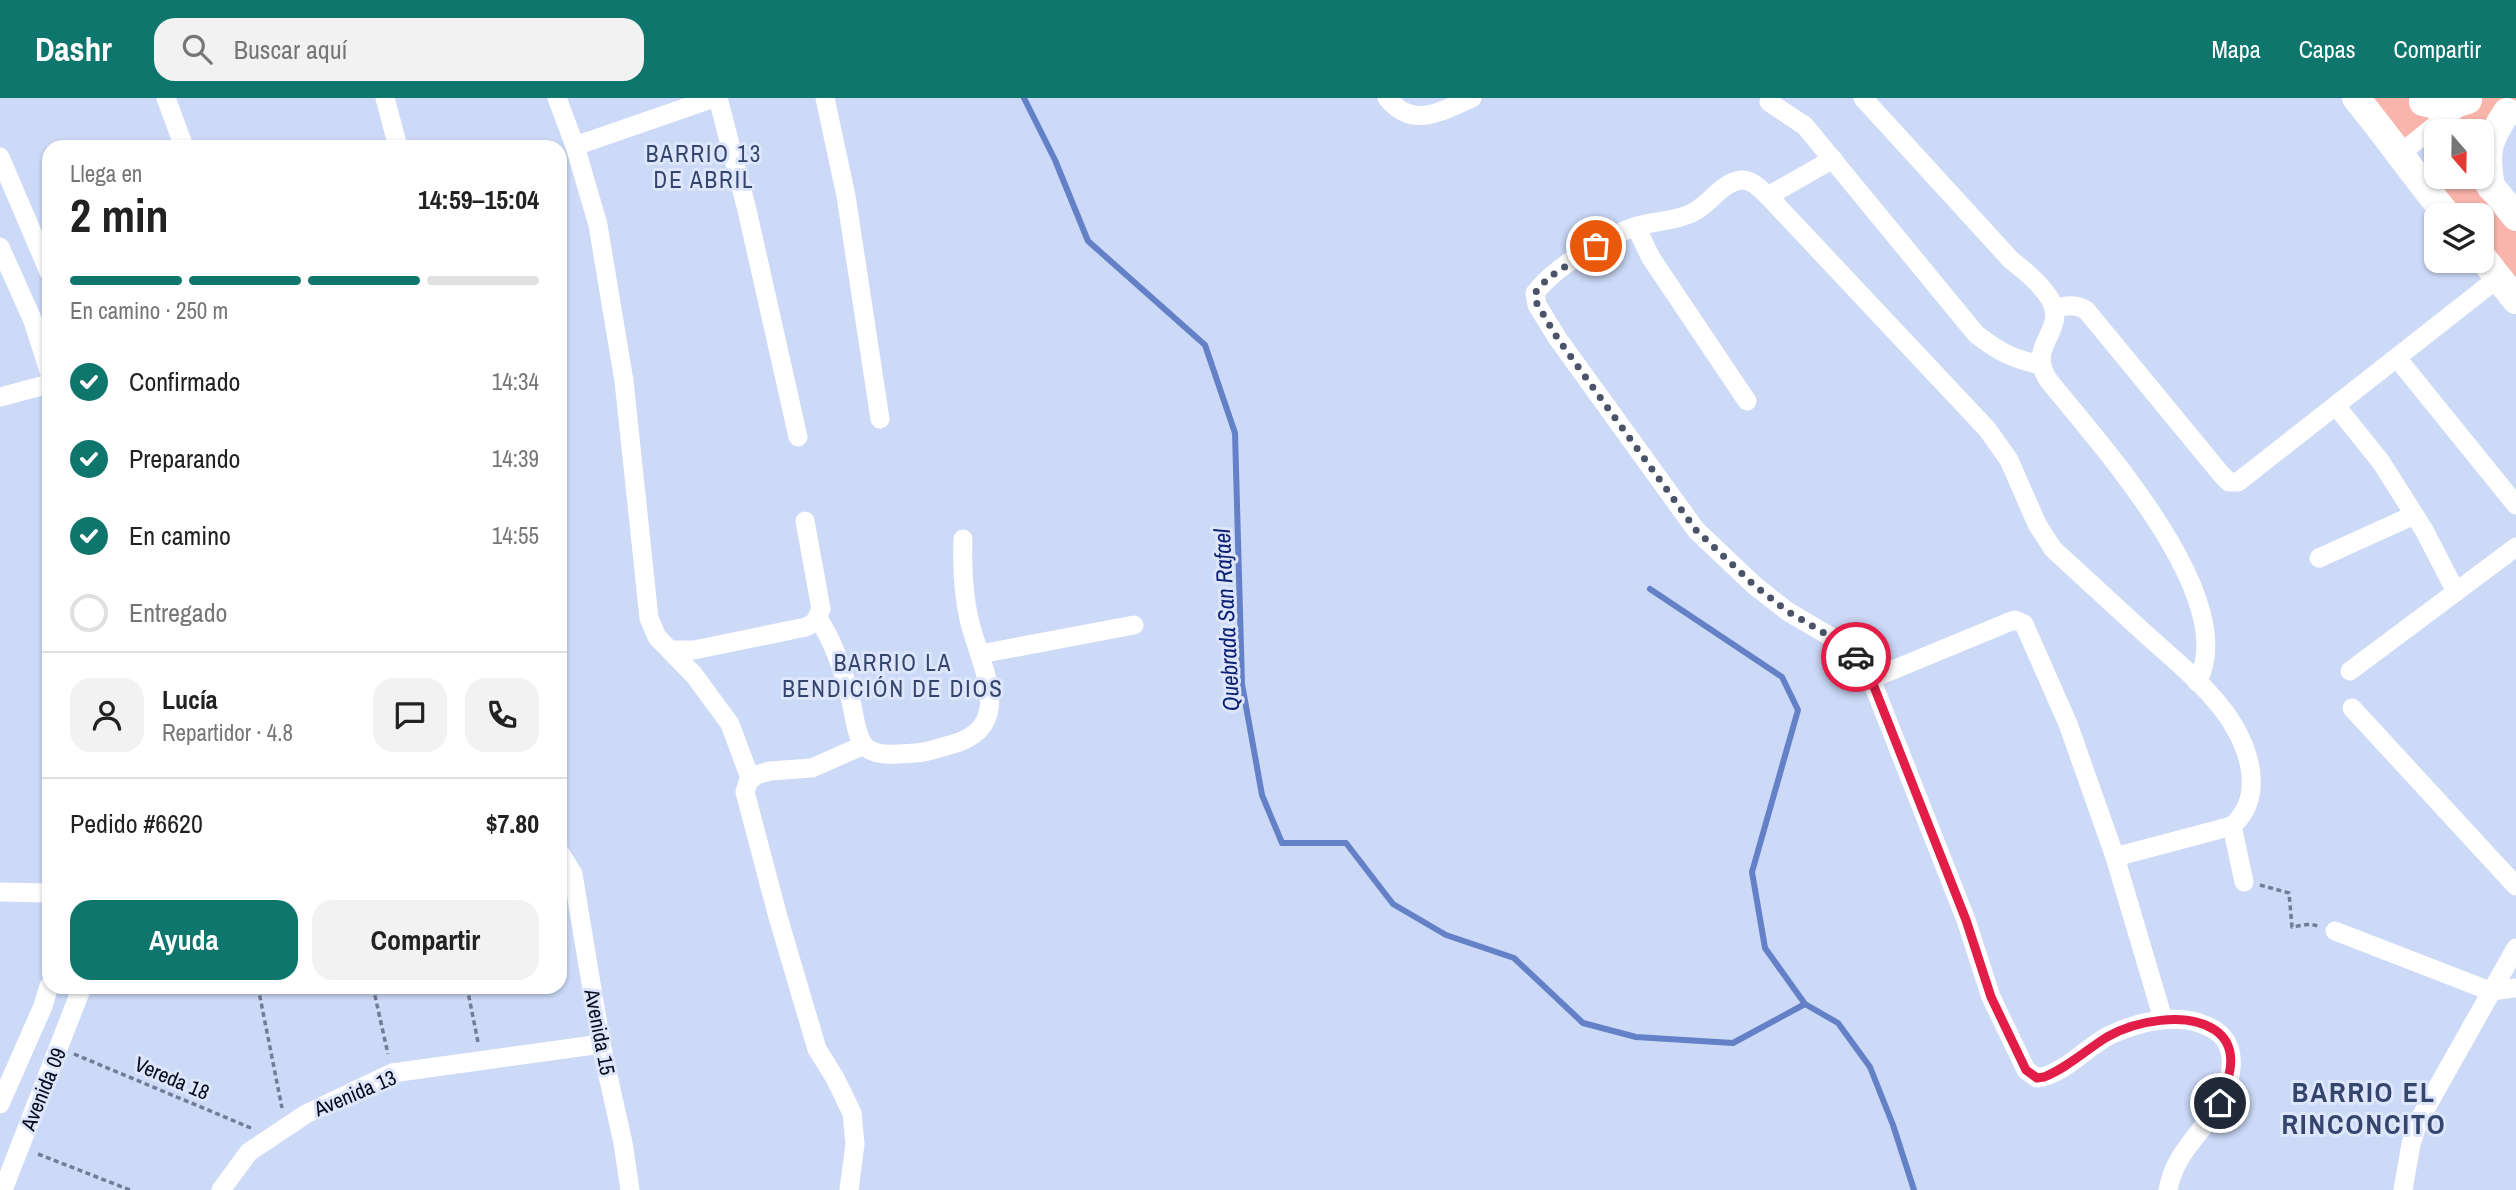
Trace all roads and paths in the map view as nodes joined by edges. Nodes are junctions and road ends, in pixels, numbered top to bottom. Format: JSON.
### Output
{"nodes":[{"id":1,"x":166,"y":98,"type":"edge"},
{"id":2,"x":384,"y":98,"type":"edge"},
{"id":3,"x":557,"y":98,"type":"edge"},
{"id":4,"x":716,"y":98,"type":"edge"},
{"id":5,"x":825,"y":98,"type":"edge"},
{"id":6,"x":1387,"y":98,"type":"edge"},
{"id":7,"x":1472,"y":98,"type":"edge"},
{"id":8,"x":1863,"y":98,"type":"edge"},
{"id":9,"x":2356,"y":98,"type":"edge"},
{"id":10,"x":2469,"y":99,"type":"edge"},
{"id":11,"x":1769,"y":102,"type":"dead end"},
{"id":12,"x":2512,"y":109,"type":"edge"},
{"id":13,"x":2432,"y":114,"type":"edge"},
{"id":14,"x":2494,"y":123,"type":"edge"},
{"id":15,"x":2494,"y":132,"type":"edge"},
{"id":16,"x":181,"y":140,"type":"edge"},
{"id":17,"x":396,"y":140,"type":"edge"},
{"id":18,"x":575,"y":146,"type":"junction"},
{"id":19,"x":2401,"y":153,"type":"junction"},
{"id":20,"x":0,"y":157,"type":"edge"},
{"id":21,"x":1833,"y":159,"type":"junction"},
{"id":22,"x":2424,"y":171,"type":"edge"},
{"id":23,"x":2493,"y":189,"type":"edge"},
{"id":24,"x":1768,"y":196,"type":"junction"},
{"id":25,"x":2516,"y":217,"type":"edge"},
{"id":26,"x":1636,"y":227,"type":"junction"},
{"id":27,"x":0,"y":247,"type":"edge"},
{"id":28,"x":42,"y":256,"type":"edge"},
{"id":29,"x":2485,"y":273,"type":"edge"},
{"id":30,"x":2494,"y":273,"type":"edge"},
{"id":31,"x":2516,"y":300,"type":"edge"},
{"id":32,"x":2054,"y":309,"type":"junction"},
{"id":33,"x":42,"y":349,"type":"edge"},
{"id":34,"x":2397,"y":358,"type":"junction"},
{"id":35,"x":2041,"y":365,"type":"junction"},
{"id":36,"x":42,"y":386,"type":"edge"},
{"id":37,"x":0,"y":397,"type":"edge"},
{"id":38,"x":1746,"y":401,"type":"dead end"},
{"id":39,"x":2336,"y":406,"type":"junction"},
{"id":40,"x":880,"y":419,"type":"dead end"},
{"id":41,"x":798,"y":437,"type":"dead end"},
{"id":42,"x":2516,"y":505,"type":"edge"},
{"id":43,"x":2414,"y":515,"type":"junction"},
{"id":44,"x":805,"y":521,"type":"dead end"},
{"id":45,"x":963,"y":538,"type":"dead end"},
{"id":46,"x":2516,"y":547,"type":"edge"},
{"id":47,"x":2319,"y":558,"type":"dead end"},
{"id":48,"x":2456,"y":592,"type":"junction"},
{"id":49,"x":818,"y":618,"type":"junction"},
{"id":50,"x":1134,"y":625,"type":"dead end"},
{"id":51,"x":670,"y":650,"type":"junction"},
{"id":52,"x":980,"y":654,"type":"junction"},
{"id":53,"x":2350,"y":671,"type":"dead end"},
{"id":54,"x":1871,"y":679,"type":"junction"},
{"id":55,"x":2197,"y":682,"type":"junction"},
{"id":56,"x":2352,"y":708,"type":"dead end"},
{"id":57,"x":864,"y":745,"type":"junction"},
{"id":58,"x":750,"y":778,"type":"junction"},
{"id":59,"x":2232,"y":826,"type":"junction"},
{"id":60,"x":2115,"y":857,"type":"junction"},
{"id":61,"x":567,"y":864,"type":"edge"},
{"id":62,"x":2244,"y":882,"type":"joint"},
{"id":63,"x":2516,"y":886,"type":"edge"},
{"id":64,"x":0,"y":892,"type":"edge"},
{"id":65,"x":42,"y":893,"type":"edge"},
{"id":66,"x":2335,"y":931,"type":"joint"},
{"id":67,"x":2516,"y":948,"type":"edge"},
{"id":68,"x":2516,"y":988,"type":"edge"},
{"id":69,"x":2490,"y":991,"type":"junction"},
{"id":70,"x":47,"y":994,"type":"edge"},
{"id":71,"x":79,"y":994,"type":"edge"},
{"id":72,"x":258,"y":994,"type":"edge"},
{"id":73,"x":375,"y":994,"type":"edge"},
{"id":74,"x":469,"y":994,"type":"edge"},
{"id":75,"x":2163,"y":1018,"type":"junction"},
{"id":76,"x":601,"y":1044,"type":"junction"},
{"id":77,"x":60,"y":1048,"type":"junction"},
{"id":78,"x":483,"y":1061,"type":"junction"},
{"id":79,"x":392,"y":1073,"type":"junction"},
{"id":80,"x":0,"y":1104,"type":"edge"},
{"id":81,"x":279,"y":1132,"type":"junction"},
{"id":82,"x":20,"y":1147,"type":"junction"},
{"id":83,"x":3,"y":1190,"type":"edge"},
{"id":84,"x":130,"y":1190,"type":"edge"},
{"id":85,"x":221,"y":1190,"type":"edge"},
{"id":86,"x":630,"y":1190,"type":"edge"},
{"id":87,"x":849,"y":1190,"type":"edge"},
{"id":88,"x":2168,"y":1190,"type":"edge"},
{"id":89,"x":2403,"y":1190,"type":"edge"}],
"edges":[{"from":1,"to":16,"type":"street"},
{"from":2,"to":17,"type":"street"},
{"from":3,"to":18,"type":"street"},
{"from":4,"to":18,"type":"street"},
{"from":4,"to":41,"type":"street"},
{"from":5,"to":40,"type":"street"},
{"from":6,"to":7,"type":"street"},
{"from":8,"to":32,"type":"street"},
{"from":9,"to":19,"type":"main road"},
{"from":10,"to":13,"type":"main road"},
{"from":11,"to":21,"type":"street"},
{"from":12,"to":14,"type":"street"},
{"from":12,"to":15,"type":"main road"},
{"from":13,"to":19,"type":"street"},
{"from":18,"to":51,"type":"street"},
{"from":19,"to":22,"type":"main road"},
{"from":20,"to":28,"type":"street"},
{"from":21,"to":24,"type":"street"},
{"from":21,"to":35,"type":"street"},
{"from":23,"to":25,"type":"main road"},
{"from":24,"to":26,"type":"street"},
{"from":24,"to":55,"type":"street"},
{"from":26,"to":38,"type":"street"},
{"from":26,"to":54,"type":"street"},
{"from":27,"to":33,"type":"street"},
{"from":29,"to":34,"type":"street"},
{"from":30,"to":31,"type":"main road"},
{"from":32,"to":35,"type":"street"},
{"from":32,"to":39,"type":"street"},
{"from":34,"to":39,"type":"street"},
{"from":34,"to":42,"type":"street"},
{"from":35,"to":55,"type":"street"},
{"from":36,"to":37,"type":"street"},
{"from":39,"to":43,"type":"street"},
{"from":43,"to":47,"type":"street"},
{"from":43,"to":48,"type":"street"},
{"from":44,"to":49,"type":"street"},
{"from":45,"to":52,"type":"street"},
{"from":46,"to":48,"type":"street"},
{"from":48,"to":53,"type":"street"},
{"from":49,"to":51,"type":"street"},
{"from":49,"to":57,"type":"street"},
{"from":50,"to":52,"type":"street"},
{"from":51,"to":58,"type":"street"},
{"from":52,"to":57,"type":"street"},
{"from":54,"to":60,"type":"street"},
{"from":54,"to":75,"type":"street"},
{"from":55,"to":59,"type":"street"},
{"from":56,"to":63,"type":"street"},
{"from":57,"to":58,"type":"street"},
{"from":58,"to":87,"type":"street"},
{"from":59,"to":60,"type":"street"},
{"from":59,"to":62,"type":"street"},
{"from":60,"to":75,"type":"street"},
{"from":61,"to":76,"type":"street","name":"Avenida 15"},
{"from":62,"to":66,"type":"path"},
{"from":64,"to":65,"type":"street"},
{"from":66,"to":69,"type":"street"},
{"from":67,"to":69,"type":"street"},
{"from":68,"to":69,"type":"street"},
{"from":69,"to":89,"type":"street"},
{"from":70,"to":80,"type":"street","name":"Avenida 09"},
{"from":71,"to":77,"type":"street","name":"Avenida 09"},
{"from":72,"to":81,"type":"path"},
{"from":73,"to":79,"type":"path"},
{"from":74,"to":78,"type":"path"},
{"from":75,"to":88,"type":"street"},
{"from":76,"to":78,"type":"street","name":"Avenida 13"},
{"from":76,"to":86,"type":"street","name":"Avenida 15"},
{"from":77,"to":81,"type":"path","name":"Vereda 18"},
{"from":77,"to":82,"type":"street","name":"Avenida 09"},
{"from":78,"to":79,"type":"street","name":"Avenida 13"},
{"from":79,"to":81,"type":"street","name":"Avenida 13"},
{"from":81,"to":85,"type":"street","name":"Avenida 13"},
{"from":82,"to":83,"type":"street","name":"Avenida 09"},
{"from":82,"to":84,"type":"path"}]}
